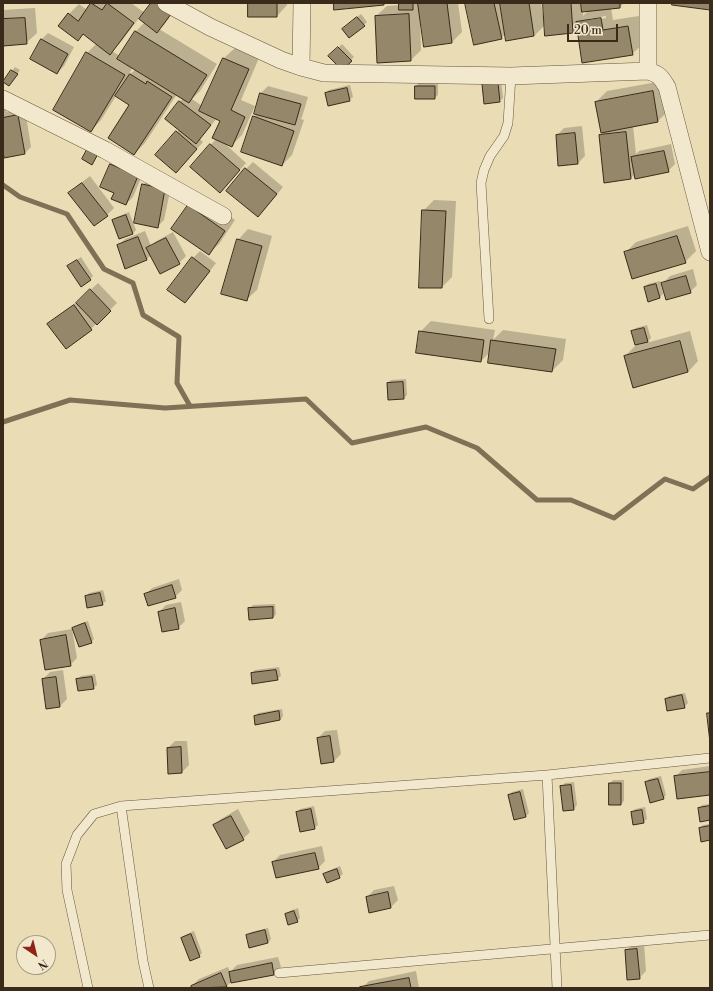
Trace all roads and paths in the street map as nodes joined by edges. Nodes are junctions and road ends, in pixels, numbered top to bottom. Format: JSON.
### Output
{"nodes":[{"id":1,"x":166,"y":3,"type":"edge"},
{"id":2,"x":302,"y":3,"type":"edge"},
{"id":3,"x":648,"y":3,"type":"edge"},
{"id":4,"x":301,"y":68,"type":"junction"},
{"id":5,"x":648,"y":71,"type":"junction"},
{"id":6,"x":512,"y":76,"type":"junction"},
{"id":7,"x":3,"y":99,"type":"edge"},
{"id":8,"x":223,"y":216,"type":"dead end"},
{"id":9,"x":710,"y":252,"type":"edge"},
{"id":10,"x":489,"y":319,"type":"dead end"},
{"id":11,"x":710,"y":758,"type":"edge"},
{"id":12,"x":547,"y":775,"type":"junction"},
{"id":13,"x":121,"y":806,"type":"junction"},
{"id":14,"x":710,"y":935,"type":"edge"},
{"id":15,"x":556,"y":949,"type":"junction"},
{"id":16,"x":279,"y":973,"type":"dead end"},
{"id":17,"x":88,"y":988,"type":"edge"},
{"id":18,"x":149,"y":988,"type":"edge"},
{"id":19,"x":557,"y":988,"type":"edge"}],
"edges":[{"from":1,"to":4,"type":"street"},
{"from":2,"to":4,"type":"street"},
{"from":3,"to":5,"type":"street"},
{"from":4,"to":6,"type":"street"},
{"from":5,"to":6,"type":"street"},
{"from":5,"to":9,"type":"street"},
{"from":6,"to":10,"type":"lane"},
{"from":7,"to":8,"type":"street"},
{"from":11,"to":12,"type":"lane"},
{"from":12,"to":13,"type":"lane"},
{"from":12,"to":15,"type":"lane"},
{"from":13,"to":17,"type":"lane"},
{"from":13,"to":18,"type":"lane"},
{"from":14,"to":15,"type":"lane"},
{"from":15,"to":16,"type":"lane"},
{"from":15,"to":19,"type":"lane"}]}
